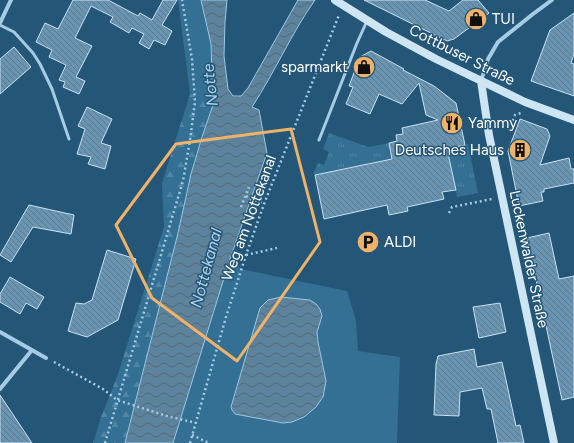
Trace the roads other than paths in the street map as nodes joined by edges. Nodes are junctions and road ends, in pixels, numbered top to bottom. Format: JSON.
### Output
{"nodes":[{"id":1,"x":11,"y":0,"type":"edge"},
{"id":2,"x":335,"y":0,"type":"edge"},
{"id":3,"x":552,"y":0,"type":"edge"},
{"id":4,"x":367,"y":20,"type":"junction"},
{"id":5,"x":0,"y":24,"type":"edge"},
{"id":6,"x":481,"y":81,"type":"junction"},
{"id":7,"x":574,"y":120,"type":"edge"},
{"id":8,"x":70,"y":139,"type":"dead end"},
{"id":9,"x":319,"y":140,"type":"dead end"},
{"id":10,"x":0,"y":332,"type":"edge"},
{"id":11,"x":32,"y":350,"type":"junction"},
{"id":12,"x":46,"y":358,"type":"road end"},
{"id":13,"x":0,"y":389,"type":"edge"},
{"id":14,"x":554,"y":443,"type":"edge"}],
"edges":[{"from":1,"to":5,"type":"street"},
{"from":2,"to":4,"type":"main road","name":"Cottbuser Straße"},
{"from":3,"to":6,"type":"street"},
{"from":4,"to":6,"type":"main road","name":"Cottbuser Straße"},
{"from":4,"to":9,"type":"lane"},
{"from":5,"to":8,"type":"lane"},
{"from":6,"to":7,"type":"main road","name":"Cottbuser Straße"},
{"from":6,"to":14,"type":"main road","name":"Luckenwalder Straße"},
{"from":10,"to":11,"type":"street"},
{"from":11,"to":12,"type":"street"},
{"from":11,"to":13,"type":"street"}]}
